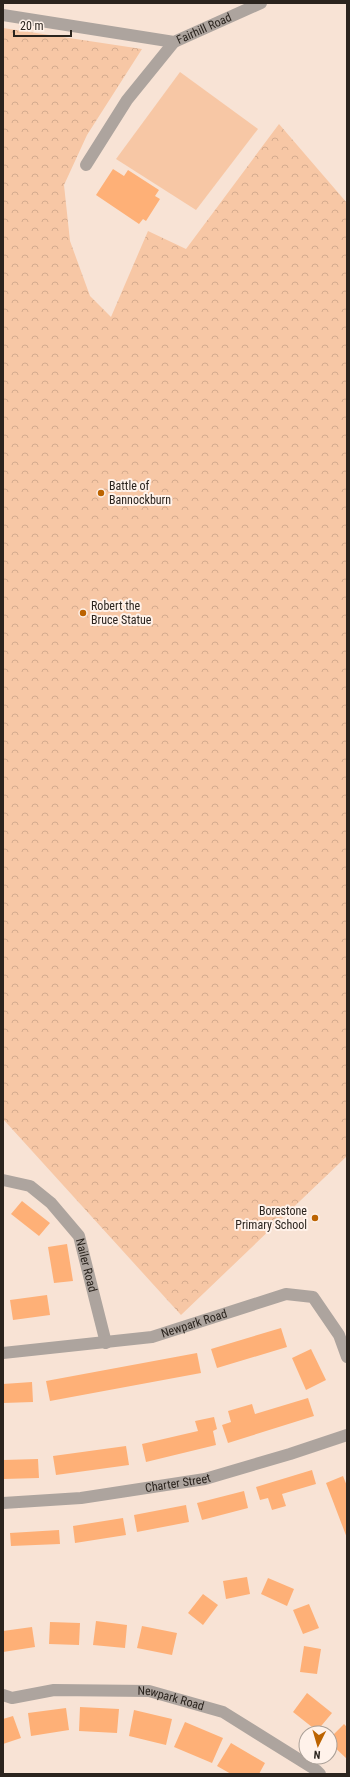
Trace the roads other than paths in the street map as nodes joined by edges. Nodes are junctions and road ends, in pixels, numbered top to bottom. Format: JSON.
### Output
{"nodes":[{"id":1,"x":261,"y":3,"type":"edge"},
{"id":2,"x":3,"y":15,"type":"edge"},
{"id":3,"x":174,"y":42,"type":"junction"},
{"id":4,"x":86,"y":165,"type":"dead end"},
{"id":5,"x":3,"y":1180,"type":"edge"},
{"id":6,"x":106,"y":1343,"type":"junction"},
{"id":7,"x":3,"y":1353,"type":"edge"},
{"id":8,"x":347,"y":1357,"type":"edge"},
{"id":9,"x":347,"y":1435,"type":"edge"},
{"id":10,"x":3,"y":1503,"type":"edge"},
{"id":11,"x":3,"y":1695,"type":"edge"},
{"id":12,"x":320,"y":1774,"type":"edge"}],
"edges":[{"from":1,"to":3,"type":"street","name":"Fairhill Road"},
{"from":2,"to":3,"type":"street","name":"Fairhill Road"},
{"from":3,"to":4,"type":"street"},
{"from":5,"to":6,"type":"street","name":"Nailer Road"},
{"from":6,"to":7,"type":"street","name":"Newpark Road"},
{"from":6,"to":8,"type":"street","name":"Newpark Road"},
{"from":9,"to":10,"type":"street","name":"Charter Street"},
{"from":11,"to":12,"type":"street","name":"Newpark Road"}]}
